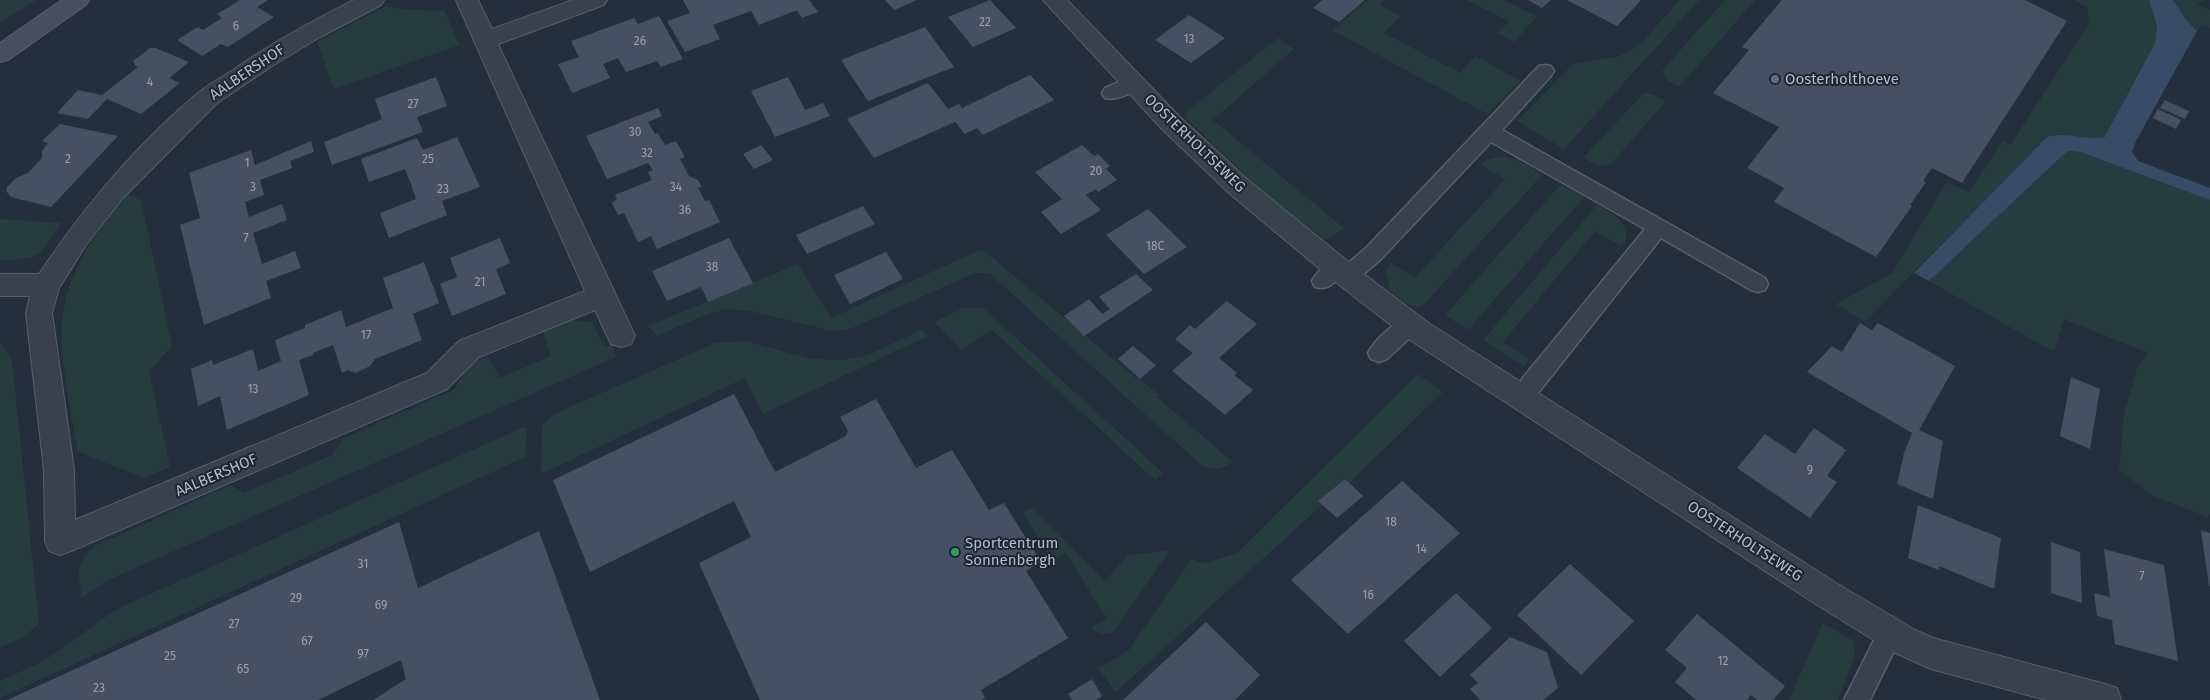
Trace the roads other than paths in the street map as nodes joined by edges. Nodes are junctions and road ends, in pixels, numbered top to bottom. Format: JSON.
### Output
{"nodes":[{"id":1,"x":50,"y":0,"type":"edge"},
{"id":2,"x":78,"y":0,"type":"edge"},
{"id":3,"x":373,"y":0,"type":"edge"},
{"id":4,"x":467,"y":0,"type":"edge"},
{"id":5,"x":596,"y":0,"type":"edge"},
{"id":6,"x":1054,"y":0,"type":"edge"},
{"id":7,"x":0,"y":32,"type":"edge"},
{"id":8,"x":485,"y":40,"type":"junction"},
{"id":9,"x":0,"y":54,"type":"edge"},
{"id":10,"x":1545,"y":71,"type":"dead end"},
{"id":11,"x":1133,"y":83,"type":"junction"},
{"id":12,"x":1111,"y":93,"type":"dead end"},
{"id":13,"x":1489,"y":132,"type":"junction"},
{"id":14,"x":1658,"y":227,"type":"junction"},
{"id":15,"x":1335,"y":275,"type":"junction"},
{"id":16,"x":1758,"y":284,"type":"dead end"},
{"id":17,"x":0,"y":285,"type":"edge"},
{"id":18,"x":46,"y":285,"type":"junction"},
{"id":19,"x":601,"y":296,"type":"junction"},
{"id":20,"x":1410,"y":325,"type":"junction"},
{"id":21,"x":620,"y":336,"type":"dead end"},
{"id":22,"x":1380,"y":353,"type":"dead end"},
{"id":23,"x":1530,"y":386,"type":"dead end"},
{"id":24,"x":1890,"y":634,"type":"junction"},
{"id":25,"x":1857,"y":700,"type":"edge"},
{"id":26,"x":2105,"y":700,"type":"edge"}],
"edges":[{"from":1,"to":7,"type":"street"},
{"from":2,"to":9,"type":"street"},
{"from":3,"to":18,"type":"street","name":"AALBERSHOF"},
{"from":4,"to":8,"type":"street"},
{"from":5,"to":8,"type":"street"},
{"from":6,"to":11,"type":"street","name":"OOSTERHOLTSEWEG"},
{"from":8,"to":19,"type":"street"},
{"from":10,"to":13,"type":"lane"},
{"from":11,"to":12,"type":"lane"},
{"from":11,"to":15,"type":"street","name":"OOSTERHOLTSEWEG"},
{"from":13,"to":14,"type":"lane"},
{"from":13,"to":15,"type":"lane"},
{"from":14,"to":16,"type":"lane"},
{"from":14,"to":23,"type":"lane"},
{"from":15,"to":20,"type":"street","name":"OOSTERHOLTSEWEG"},
{"from":17,"to":18,"type":"street"},
{"from":18,"to":19,"type":"street","name":"AALBERSHOF"},
{"from":19,"to":21,"type":"street"},
{"from":20,"to":22,"type":"lane"},
{"from":20,"to":24,"type":"street","name":"OOSTERHOLTSEWEG"},
{"from":24,"to":25,"type":"lane"},
{"from":24,"to":26,"type":"street","name":"OOSTERHOLTSEWEG"}]}
